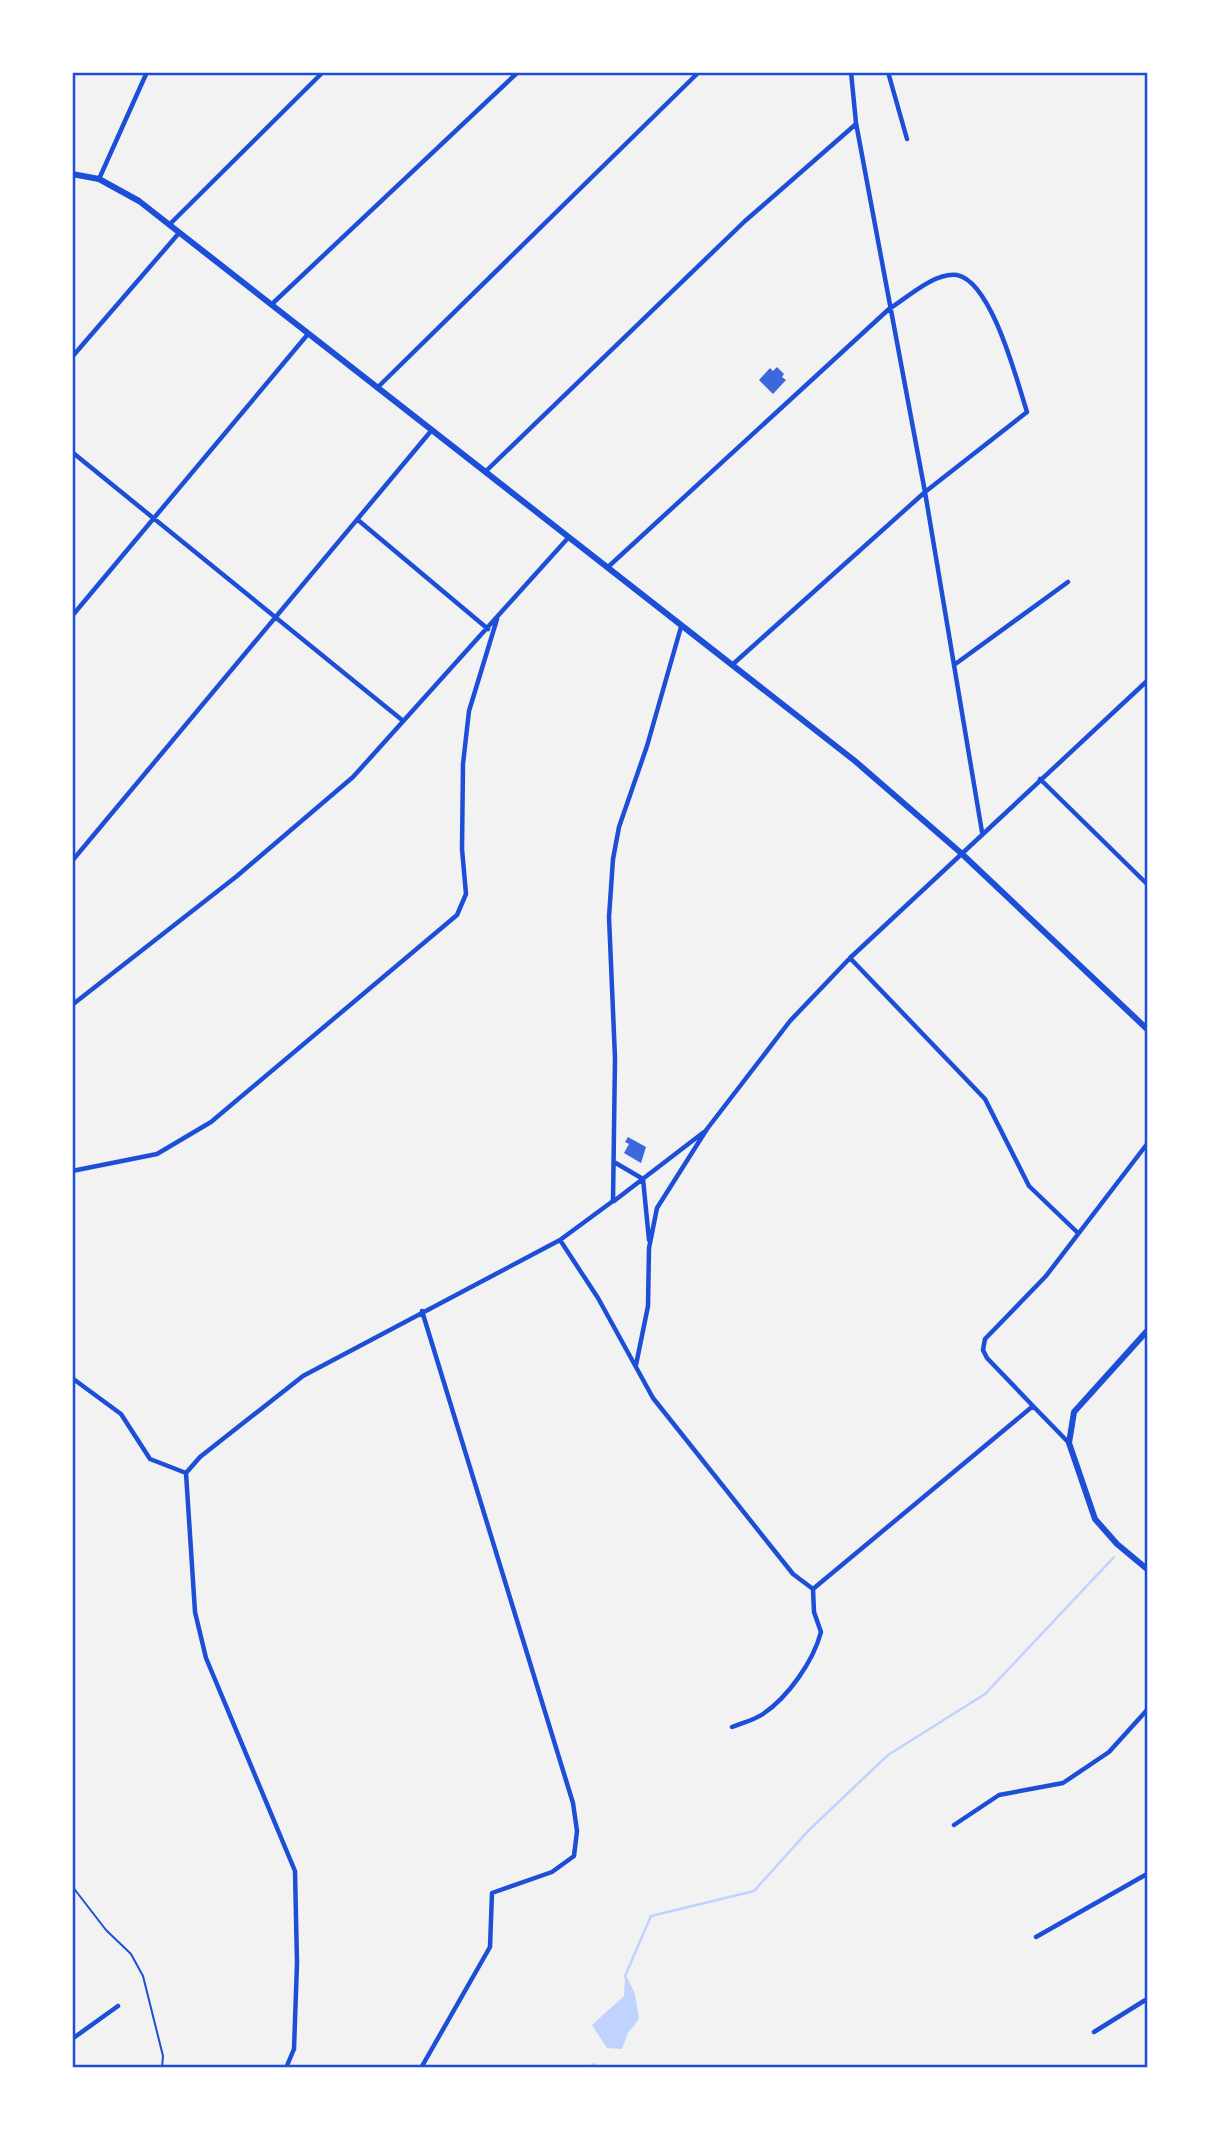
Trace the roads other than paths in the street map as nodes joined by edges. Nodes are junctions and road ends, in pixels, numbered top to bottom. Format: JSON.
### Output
{"nodes":[{"id":1,"x":147,"y":72,"type":"edge"},
{"id":2,"x":323,"y":72,"type":"edge"},
{"id":3,"x":518,"y":72,"type":"edge"},
{"id":4,"x":699,"y":72,"type":"edge"},
{"id":5,"x":851,"y":72,"type":"edge"},
{"id":6,"x":888,"y":72,"type":"edge"},
{"id":7,"x":856,"y":123,"type":"junction"},
{"id":8,"x":907,"y":139,"type":"dead end"},
{"id":9,"x":72,"y":174,"type":"edge"},
{"id":10,"x":99,"y":179,"type":"junction"},
{"id":11,"x":169,"y":225,"type":"junction"},
{"id":12,"x":179,"y":233,"type":"junction"},
{"id":13,"x":272,"y":304,"type":"junction"},
{"id":14,"x":890,"y":309,"type":"junction"},
{"id":15,"x":308,"y":334,"type":"junction"},
{"id":16,"x":72,"y":357,"type":"edge"},
{"id":17,"x":377,"y":388,"type":"junction"},
{"id":18,"x":431,"y":431,"type":"junction"},
{"id":19,"x":72,"y":452,"type":"edge"},
{"id":20,"x":484,"y":473,"type":"junction"},
{"id":21,"x":925,"y":492,"type":"junction"},
{"id":22,"x":152,"y":519,"type":"junction"},
{"id":23,"x":358,"y":520,"type":"junction"},
{"id":24,"x":568,"y":538,"type":"junction"},
{"id":25,"x":607,"y":568,"type":"junction"},
{"id":26,"x":1068,"y":582,"type":"dead end"},
{"id":27,"x":72,"y":616,"type":"edge"},
{"id":28,"x":278,"y":618,"type":"junction"},
{"id":29,"x":497,"y":619,"type":"junction"},
{"id":30,"x":681,"y":627,"type":"junction"},
{"id":31,"x":488,"y":629,"type":"junction"},
{"id":32,"x":732,"y":665,"type":"junction"},
{"id":33,"x":954,"y":665,"type":"junction"},
{"id":34,"x":1147,"y":681,"type":"edge"},
{"id":35,"x":402,"y":720,"type":"junction"},
{"id":36,"x":1040,"y":779,"type":"junction"},
{"id":37,"x":982,"y":832,"type":"junction"},
{"id":38,"x":961,"y":853,"type":"junction"},
{"id":39,"x":72,"y":861,"type":"edge"},
{"id":40,"x":1147,"y":884,"type":"edge"},
{"id":41,"x":850,"y":958,"type":"junction"},
{"id":42,"x":72,"y":1005,"type":"edge"},
{"id":43,"x":1147,"y":1030,"type":"edge"},
{"id":44,"x":707,"y":1129,"type":"junction"},
{"id":45,"x":1147,"y":1144,"type":"edge"},
{"id":46,"x":614,"y":1162,"type":"junction"},
{"id":47,"x":72,"y":1171,"type":"edge"},
{"id":48,"x":643,"y":1178,"type":"junction"},
{"id":49,"x":613,"y":1201,"type":"junction"},
{"id":50,"x":1078,"y":1233,"type":"junction"},
{"id":51,"x":560,"y":1240,"type":"junction"},
{"id":52,"x":649,"y":1248,"type":"junction"},
{"id":53,"x":422,"y":1311,"type":"junction"},
{"id":54,"x":1147,"y":1331,"type":"edge"},
{"id":55,"x":636,"y":1365,"type":"junction"},
{"id":56,"x":72,"y":1378,"type":"edge"},
{"id":57,"x":1033,"y":1406,"type":"junction"},
{"id":58,"x":1069,"y":1443,"type":"junction"},
{"id":59,"x":186,"y":1473,"type":"junction"},
{"id":60,"x":1147,"y":1569,"type":"edge"},
{"id":61,"x":813,"y":1589,"type":"junction"},
{"id":62,"x":1147,"y":1710,"type":"edge"},
{"id":63,"x":732,"y":1727,"type":"dead end"},
{"id":64,"x":954,"y":1825,"type":"dead end"},
{"id":65,"x":1147,"y":1874,"type":"edge"},
{"id":66,"x":1036,"y":1937,"type":"dead end"},
{"id":67,"x":1147,"y":1999,"type":"edge"},
{"id":68,"x":118,"y":2006,"type":"dead end"},
{"id":69,"x":1094,"y":2032,"type":"dead end"},
{"id":70,"x":72,"y":2039,"type":"edge"},
{"id":71,"x":286,"y":2068,"type":"edge"},
{"id":72,"x":421,"y":2068,"type":"edge"}],
"edges":[{"from":1,"to":10,"type":"street"},
{"from":2,"to":11,"type":"street"},
{"from":3,"to":13,"type":"street"},
{"from":4,"to":17,"type":"street"},
{"from":5,"to":7,"type":"street"},
{"from":6,"to":8,"type":"street"},
{"from":7,"to":14,"type":"street"},
{"from":7,"to":20,"type":"street"},
{"from":9,"to":10,"type":"street"},
{"from":10,"to":11,"type":"street"},
{"from":11,"to":12,"type":"street"},
{"from":12,"to":13,"type":"street"},
{"from":12,"to":16,"type":"street"},
{"from":13,"to":15,"type":"street"},
{"from":14,"to":21,"type":"street"},
{"from":14,"to":21,"type":"street"},
{"from":14,"to":25,"type":"street"},
{"from":15,"to":17,"type":"street"},
{"from":15,"to":22,"type":"street"},
{"from":17,"to":18,"type":"street"},
{"from":18,"to":20,"type":"street"},
{"from":18,"to":23,"type":"street"},
{"from":19,"to":22,"type":"street"},
{"from":20,"to":24,"type":"street"},
{"from":21,"to":32,"type":"street"},
{"from":21,"to":33,"type":"street"},
{"from":22,"to":27,"type":"street"},
{"from":22,"to":28,"type":"street"},
{"from":23,"to":28,"type":"street"},
{"from":23,"to":31,"type":"street"},
{"from":24,"to":25,"type":"street"},
{"from":24,"to":29,"type":"street"},
{"from":25,"to":30,"type":"street"},
{"from":26,"to":33,"type":"street"},
{"from":28,"to":35,"type":"street"},
{"from":28,"to":39,"type":"street"},
{"from":29,"to":31,"type":"street"},
{"from":29,"to":47,"type":"street"},
{"from":30,"to":32,"type":"street"},
{"from":30,"to":46,"type":"street"},
{"from":31,"to":35,"type":"street"},
{"from":32,"to":38,"type":"street"},
{"from":33,"to":37,"type":"street"},
{"from":34,"to":36,"type":"street"},
{"from":35,"to":42,"type":"street"},
{"from":36,"to":37,"type":"street"},
{"from":36,"to":40,"type":"street"},
{"from":37,"to":38,"type":"street"},
{"from":38,"to":41,"type":"street"},
{"from":38,"to":43,"type":"street"},
{"from":41,"to":44,"type":"street"},
{"from":41,"to":50,"type":"street"},
{"from":44,"to":48,"type":"street"},
{"from":44,"to":52,"type":"street"},
{"from":45,"to":50,"type":"street"},
{"from":46,"to":48,"type":"street"},
{"from":46,"to":49,"type":"street"},
{"from":48,"to":49,"type":"street"},
{"from":48,"to":52,"type":"street"},
{"from":49,"to":51,"type":"street"},
{"from":50,"to":57,"type":"street"},
{"from":51,"to":53,"type":"street"},
{"from":51,"to":55,"type":"street"},
{"from":52,"to":55,"type":"street"},
{"from":53,"to":59,"type":"street"},
{"from":53,"to":72,"type":"street"},
{"from":54,"to":58,"type":"street"},
{"from":55,"to":61,"type":"street"},
{"from":56,"to":59,"type":"street"},
{"from":57,"to":58,"type":"street"},
{"from":57,"to":61,"type":"street"},
{"from":58,"to":60,"type":"street"},
{"from":59,"to":71,"type":"street"},
{"from":61,"to":63,"type":"street"},
{"from":62,"to":64,"type":"street"},
{"from":65,"to":66,"type":"street"},
{"from":67,"to":69,"type":"street"},
{"from":68,"to":70,"type":"street"}]}
